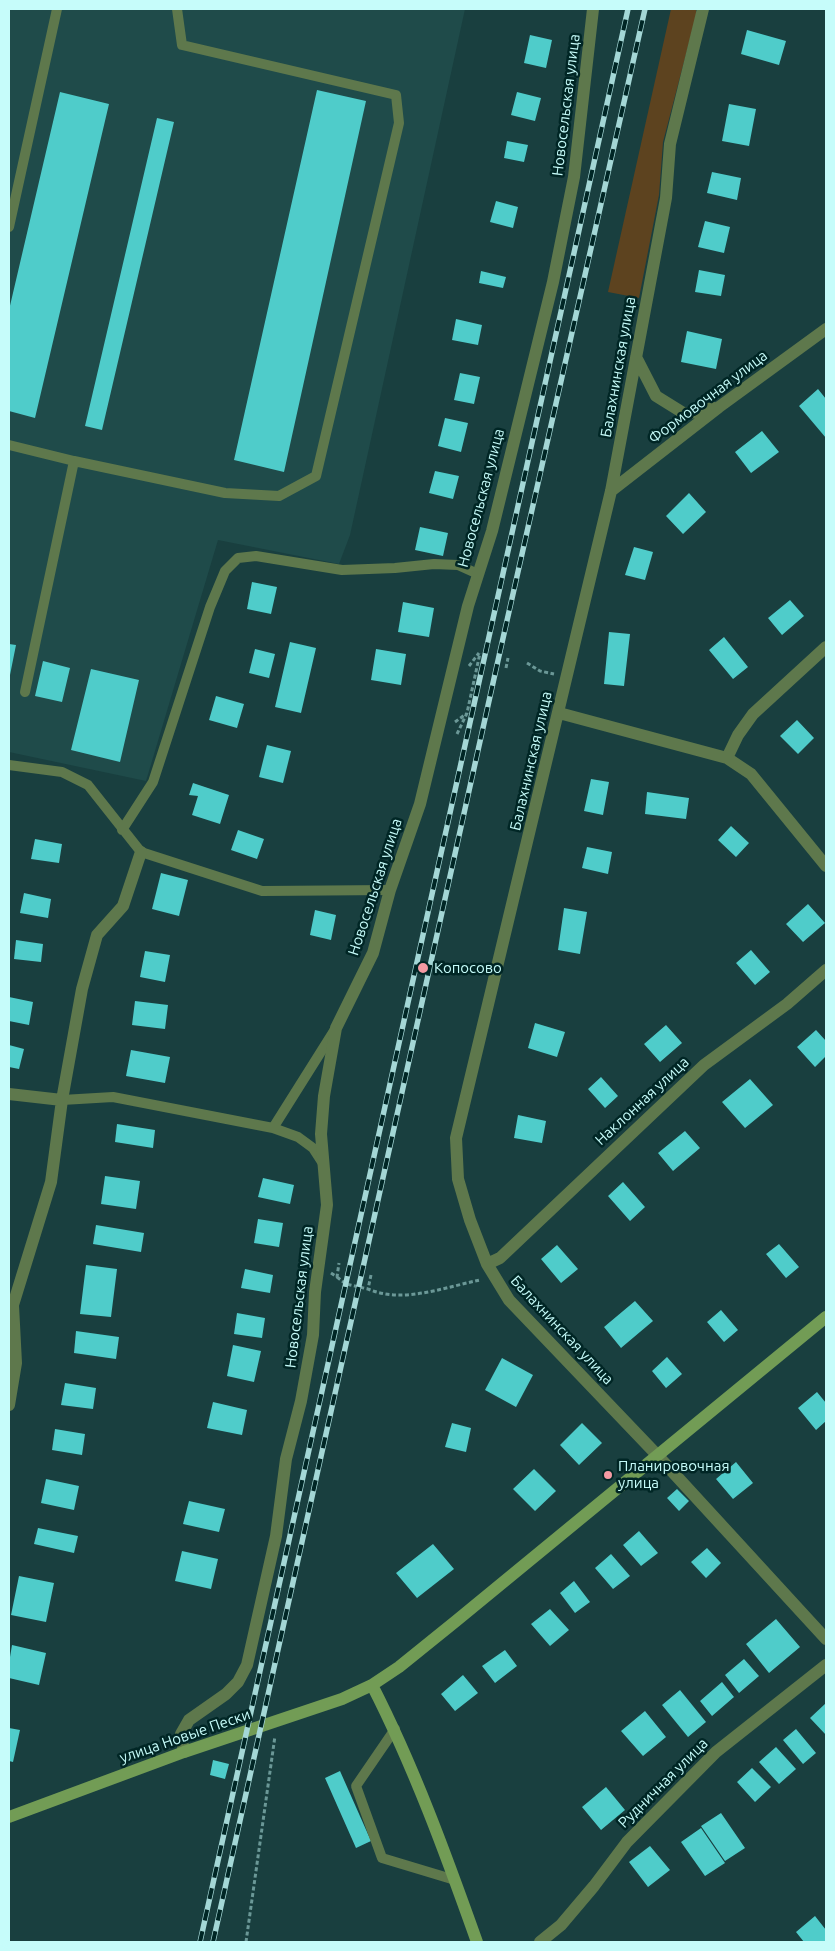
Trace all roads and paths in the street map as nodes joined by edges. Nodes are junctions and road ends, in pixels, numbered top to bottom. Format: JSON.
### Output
{"nodes":[{"id":1,"x":56,"y":9,"type":"edge"},
{"id":2,"x":177,"y":9,"type":"edge"},
{"id":3,"x":593,"y":9,"type":"edge"},
{"id":4,"x":703,"y":9,"type":"edge"},
{"id":5,"x":9,"y":227,"type":"edge"},
{"id":6,"x":826,"y":329,"type":"edge"},
{"id":7,"x":636,"y":357,"type":"junction"},
{"id":8,"x":719,"y":407,"type":"junction"},
{"id":9,"x":9,"y":445,"type":"edge"},
{"id":10,"x":74,"y":461,"type":"junction"},
{"id":11,"x":611,"y":491,"type":"junction"},
{"id":12,"x":478,"y":574,"type":"junction"},
{"id":13,"x":826,"y":647,"type":"edge"},
{"id":14,"x":480,"y":653,"type":"dead end"},
{"id":15,"x":508,"y":658,"type":"dead end"},
{"id":16,"x":527,"y":663,"type":"dead end"},
{"id":17,"x":506,"y":668,"type":"dead end"},
{"id":18,"x":567,"y":677,"type":"junction"},
{"id":19,"x":25,"y":692,"type":"dead end"},
{"id":20,"x":559,"y":714,"type":"junction"},
{"id":21,"x":457,"y":734,"type":"dead end"},
{"id":22,"x":727,"y":758,"type":"junction"},
{"id":23,"x":9,"y":765,"type":"edge"},
{"id":24,"x":122,"y":830,"type":"junction"},
{"id":25,"x":141,"y":852,"type":"junction"},
{"id":26,"x":826,"y":866,"type":"edge"},
{"id":27,"x":390,"y":890,"type":"junction"},
{"id":28,"x":826,"y":970,"type":"edge"},
{"id":29,"x":336,"y":1028,"type":"junction"},
{"id":30,"x":9,"y":1094,"type":"edge"},
{"id":31,"x":62,"y":1100,"type":"junction"},
{"id":32,"x":273,"y":1128,"type":"junction"},
{"id":33,"x":325,"y":1167,"type":"junction"},
{"id":34,"x":486,"y":1264,"type":"junction"},
{"id":35,"x":371,"y":1275,"type":"dead end"},
{"id":36,"x":337,"y":1277,"type":"dead end"},
{"id":37,"x":494,"y":1278,"type":"junction"},
{"id":38,"x":368,"y":1289,"type":"junction"},
{"id":39,"x":826,"y":1317,"type":"edge"},
{"id":40,"x":9,"y":1405,"type":"edge"},
{"id":41,"x":658,"y":1456,"type":"junction"},
{"id":42,"x":826,"y":1639,"type":"edge"},
{"id":43,"x":826,"y":1665,"type":"edge"},
{"id":44,"x":372,"y":1685,"type":"junction"},
{"id":45,"x":277,"y":1721,"type":"junction"},
{"id":46,"x":395,"y":1729,"type":"junction"},
{"id":47,"x":184,"y":1752,"type":"junction"},
{"id":48,"x":9,"y":1817,"type":"edge"},
{"id":49,"x":455,"y":1880,"type":"junction"},
{"id":50,"x":246,"y":1942,"type":"edge"},
{"id":51,"x":477,"y":1942,"type":"edge"},
{"id":52,"x":540,"y":1942,"type":"edge"}],
"edges":[{"from":1,"to":5,"type":"lane"},
{"from":2,"to":10,"type":"lane"},
{"from":3,"to":12,"type":"street","name":"Новосельская улица"},
{"from":4,"to":7,"type":"street","name":"Балахнинская улица"},
{"from":6,"to":8,"type":"street","name":"Формовочная улица"},
{"from":7,"to":8,"type":"street"},
{"from":7,"to":11,"type":"street","name":"Балахнинская улица"},
{"from":8,"to":11,"type":"street","name":"Формовочная улица"},
{"from":9,"to":10,"type":"lane"},
{"from":10,"to":19,"type":"lane"},
{"from":11,"to":18,"type":"street","name":"Балахнинская улица"},
{"from":12,"to":24,"type":"lane"},
{"from":12,"to":27,"type":"street","name":"Новосельская улица"},
{"from":13,"to":22,"type":"street"},
{"from":14,"to":21,"type":"path"},
{"from":15,"to":17,"type":"path"},
{"from":16,"to":18,"type":"path"},
{"from":18,"to":20,"type":"street","name":"Балахнинская улица"},
{"from":20,"to":22,"type":"street"},
{"from":20,"to":34,"type":"street","name":"Балахнинская улица"},
{"from":22,"to":26,"type":"street"},
{"from":23,"to":24,"type":"lane"},
{"from":24,"to":25,"type":"lane"},
{"from":25,"to":27,"type":"lane"},
{"from":25,"to":31,"type":"street"},
{"from":27,"to":29,"type":"street","name":"Новосельская улица"},
{"from":28,"to":34,"type":"street","name":"Наклонная улица"},
{"from":29,"to":32,"type":"lane"},
{"from":29,"to":33,"type":"street","name":"Новосельская улица"},
{"from":30,"to":31,"type":"street"},
{"from":31,"to":32,"type":"lane"},
{"from":31,"to":40,"type":"street"},
{"from":32,"to":33,"type":"lane"},
{"from":33,"to":47,"type":"street","name":"Новосельская улица"},
{"from":34,"to":37,"type":"street","name":"Балахнинская улица"},
{"from":35,"to":38,"type":"path"},
{"from":36,"to":38,"type":"path"},
{"from":37,"to":38,"type":"path"},
{"from":37,"to":41,"type":"street","name":"Балахнинская улица"},
{"from":39,"to":41,"type":"main road"},
{"from":41,"to":42,"type":"street","name":"Балахнинская улица"},
{"from":41,"to":44,"type":"main road"},
{"from":43,"to":52,"type":"street","name":"Рудничная улица"},
{"from":44,"to":45,"type":"main road","name":"улица Новые Пески"},
{"from":44,"to":46,"type":"main road"},
{"from":45,"to":47,"type":"main road","name":"улица Новые Пески"},
{"from":45,"to":50,"type":"path"},
{"from":46,"to":49,"type":"main road"},
{"from":46,"to":49,"type":"lane"},
{"from":47,"to":48,"type":"main road","name":"улица Новые Пески"},
{"from":49,"to":51,"type":"main road"}]}
